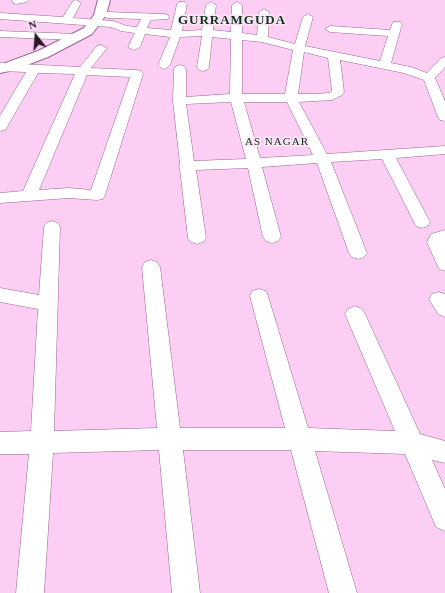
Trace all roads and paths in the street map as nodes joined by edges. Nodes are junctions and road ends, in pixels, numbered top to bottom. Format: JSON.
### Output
{"nodes":[{"id":1,"x":19,"y":0,"type":"edge"},
{"id":2,"x":104,"y":0,"type":"edge"},
{"id":3,"x":76,"y":3,"type":"dead end"},
{"id":4,"x":182,"y":4,"type":"dead end"},
{"id":5,"x":211,"y":5,"type":"dead end"},
{"id":6,"x":237,"y":5,"type":"dead end"},
{"id":7,"x":264,"y":12,"type":"dead end"},
{"id":8,"x":161,"y":13,"type":"dead end"},
{"id":9,"x":3,"y":16,"type":"edge"},
{"id":10,"x":18,"y":17,"type":"junction"},
{"id":11,"x":147,"y":17,"type":"junction"},
{"id":12,"x":308,"y":17,"type":"dead end"},
{"id":13,"x":97,"y":19,"type":"junction"},
{"id":14,"x":67,"y":20,"type":"junction"},
{"id":15,"x":141,"y":30,"type":"junction"},
{"id":16,"x":207,"y":33,"type":"junction"},
{"id":17,"x":176,"y":34,"type":"junction"},
{"id":18,"x":1,"y":36,"type":"edge"},
{"id":19,"x":237,"y":36,"type":"junction"},
{"id":20,"x":77,"y":37,"type":"junction"},
{"id":21,"x":262,"y":39,"type":"junction"},
{"id":22,"x":299,"y":47,"type":"junction"},
{"id":23,"x":101,"y":48,"type":"dead end"},
{"id":24,"x":134,"y":48,"type":"dead end"},
{"id":25,"x":328,"y":54,"type":"junction"},
{"id":26,"x":445,"y":60,"type":"edge"},
{"id":27,"x":164,"y":65,"type":"dead end"},
{"id":28,"x":385,"y":65,"type":"junction"},
{"id":29,"x":203,"y":67,"type":"dead end"},
{"id":30,"x":3,"y":68,"type":"edge"},
{"id":31,"x":34,"y":69,"type":"junction"},
{"id":32,"x":180,"y":69,"type":"dead end"},
{"id":33,"x":83,"y":71,"type":"junction"},
{"id":34,"x":429,"y":78,"type":"junction"},
{"id":35,"x":236,"y":98,"type":"junction"},
{"id":36,"x":290,"y":98,"type":"junction"},
{"id":37,"x":178,"y":101,"type":"junction"},
{"id":38,"x":445,"y":117,"type":"edge"},
{"id":39,"x":0,"y":127,"type":"edge"},
{"id":40,"x":445,"y":150,"type":"edge"},
{"id":41,"x":387,"y":154,"type":"junction"},
{"id":42,"x":322,"y":158,"type":"junction"},
{"id":43,"x":254,"y":163,"type":"junction"},
{"id":44,"x":186,"y":166,"type":"junction"},
{"id":45,"x":28,"y":197,"type":"junction"},
{"id":46,"x":0,"y":198,"type":"edge"},
{"id":47,"x":422,"y":222,"type":"dead end"},
{"id":48,"x":52,"y":227,"type":"dead end"},
{"id":49,"x":445,"y":236,"type":"edge"},
{"id":50,"x":272,"y":237,"type":"dead end"},
{"id":51,"x":197,"y":238,"type":"dead end"},
{"id":52,"x":358,"y":253,"type":"dead end"},
{"id":53,"x":445,"y":264,"type":"edge"},
{"id":54,"x":151,"y":267,"type":"dead end"},
{"id":55,"x":0,"y":295,"type":"edge"},
{"id":56,"x":259,"y":296,"type":"dead end"},
{"id":57,"x":49,"y":304,"type":"junction"},
{"id":58,"x":355,"y":314,"type":"dead end"},
{"id":59,"x":170,"y":439,"type":"junction"},
{"id":60,"x":300,"y":439,"type":"junction"},
{"id":61,"x":42,"y":442,"type":"junction"},
{"id":62,"x":0,"y":443,"type":"edge"},
{"id":63,"x":411,"y":443,"type":"junction"},
{"id":64,"x":445,"y":452,"type":"edge"},
{"id":65,"x":445,"y":518,"type":"edge"},
{"id":66,"x":30,"y":593,"type":"edge"},
{"id":67,"x":186,"y":593,"type":"edge"},
{"id":68,"x":343,"y":593,"type":"edge"}],
"edges":[{"from":1,"to":9,"type":"street"},
{"from":2,"to":13,"type":"main road"},
{"from":3,"to":14,"type":"street"},
{"from":4,"to":17,"type":"street"},
{"from":5,"to":16,"type":"street"},
{"from":6,"to":19,"type":"street"},
{"from":7,"to":21,"type":"street"},
{"from":8,"to":11,"type":"street"},
{"from":9,"to":10,"type":"street"},
{"from":10,"to":14,"type":"street"},
{"from":10,"to":18,"type":"street"},
{"from":11,"to":13,"type":"street"},
{"from":11,"to":15,"type":"street"},
{"from":12,"to":22,"type":"street"},
{"from":13,"to":14,"type":"street"},
{"from":13,"to":15,"type":"street"},
{"from":13,"to":20,"type":"main road"},
{"from":15,"to":17,"type":"street"},
{"from":15,"to":24,"type":"street"},
{"from":16,"to":17,"type":"street"},
{"from":16,"to":19,"type":"street"},
{"from":16,"to":29,"type":"street"},
{"from":17,"to":27,"type":"street"},
{"from":18,"to":20,"type":"street"},
{"from":19,"to":21,"type":"street"},
{"from":19,"to":35,"type":"street"},
{"from":20,"to":30,"type":"main road"},
{"from":21,"to":22,"type":"street"},
{"from":22,"to":25,"type":"street"},
{"from":22,"to":36,"type":"street"},
{"from":23,"to":33,"type":"street"},
{"from":25,"to":28,"type":"street"},
{"from":25,"to":28,"type":"street"},
{"from":25,"to":36,"type":"street"},
{"from":26,"to":34,"type":"street"},
{"from":28,"to":34,"type":"street"},
{"from":30,"to":31,"type":"street"},
{"from":31,"to":33,"type":"street"},
{"from":31,"to":39,"type":"street"},
{"from":32,"to":37,"type":"street"},
{"from":33,"to":45,"type":"street"},
{"from":33,"to":45,"type":"street"},
{"from":34,"to":38,"type":"street"},
{"from":35,"to":36,"type":"street"},
{"from":35,"to":37,"type":"street"},
{"from":35,"to":43,"type":"street"},
{"from":36,"to":42,"type":"street"},
{"from":37,"to":44,"type":"street"},
{"from":40,"to":41,"type":"street"},
{"from":41,"to":42,"type":"street"},
{"from":41,"to":47,"type":"street"},
{"from":42,"to":43,"type":"street"},
{"from":42,"to":52,"type":"street"},
{"from":43,"to":44,"type":"street"},
{"from":43,"to":50,"type":"street"},
{"from":44,"to":51,"type":"street"},
{"from":45,"to":46,"type":"street"},
{"from":48,"to":57,"type":"street"},
{"from":49,"to":53,"type":"street"},
{"from":54,"to":59,"type":"street"},
{"from":55,"to":57,"type":"street"},
{"from":56,"to":60,"type":"street"},
{"from":57,"to":61,"type":"street"},
{"from":58,"to":63,"type":"street"},
{"from":59,"to":60,"type":"street"},
{"from":59,"to":61,"type":"street"},
{"from":59,"to":67,"type":"street"},
{"from":60,"to":63,"type":"street"},
{"from":60,"to":68,"type":"street"},
{"from":61,"to":62,"type":"street"},
{"from":61,"to":66,"type":"street"},
{"from":63,"to":64,"type":"street"},
{"from":63,"to":65,"type":"street"}]}
